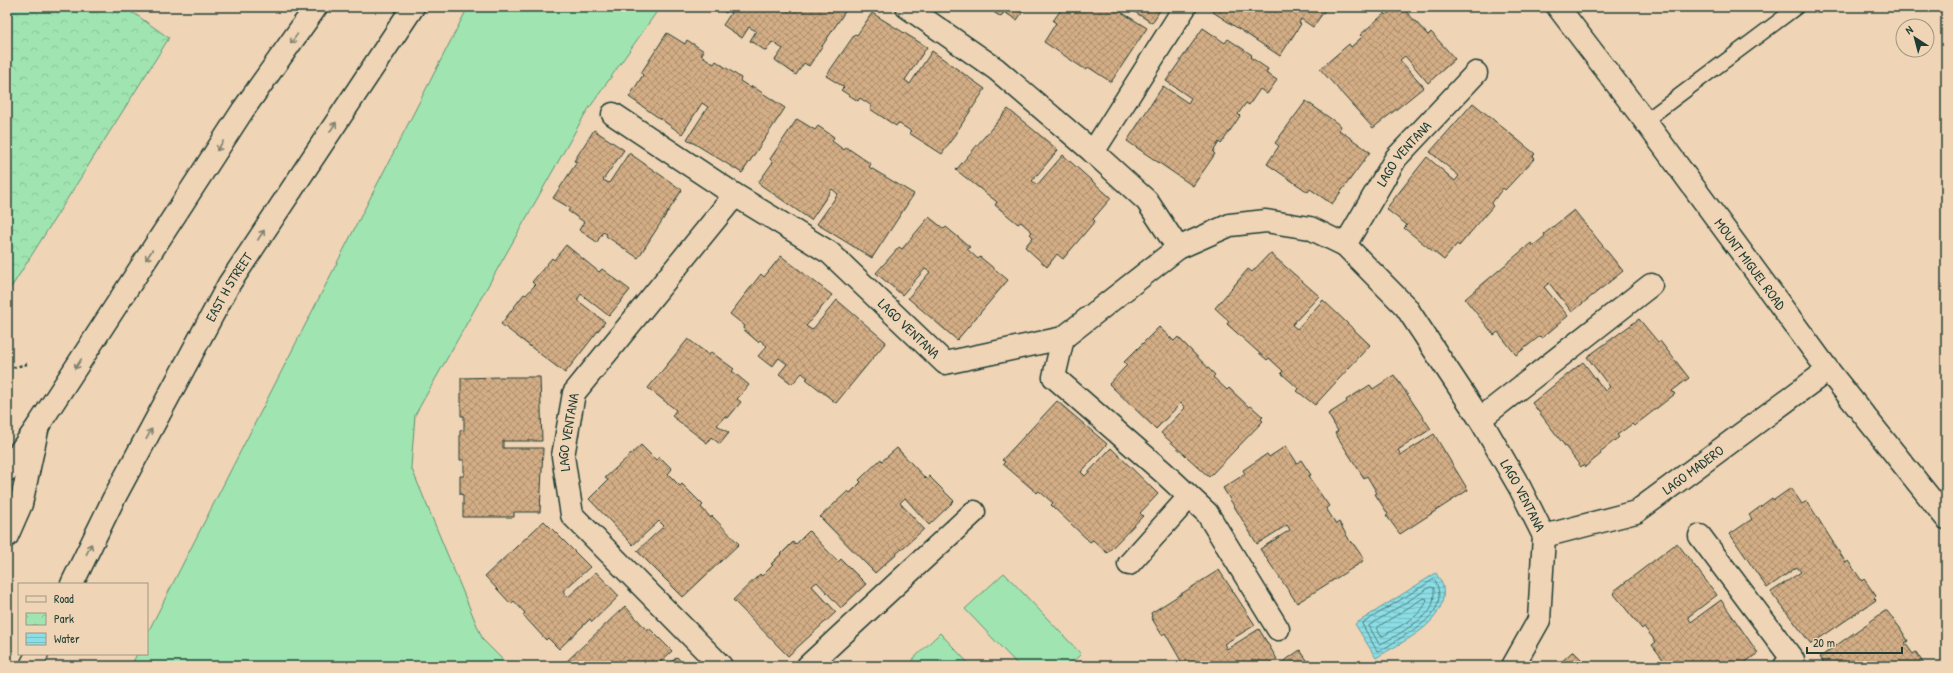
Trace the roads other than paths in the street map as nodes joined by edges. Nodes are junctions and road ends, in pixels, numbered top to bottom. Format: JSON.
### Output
{"nodes":[{"id":1,"x":316,"y":7,"type":"edge"},
{"id":2,"x":413,"y":7,"type":"edge"},
{"id":3,"x":907,"y":7,"type":"edge"},
{"id":4,"x":1185,"y":7,"type":"edge"},
{"id":5,"x":1558,"y":7,"type":"edge"},
{"id":6,"x":1797,"y":7,"type":"edge"},
{"id":7,"x":1476,"y":73,"type":"dead end"},
{"id":8,"x":613,"y":114,"type":"dead end"},
{"id":9,"x":1645,"y":122,"type":"junction"},
{"id":10,"x":1093,"y":152,"type":"junction"},
{"id":11,"x":735,"y":195,"type":"junction"},
{"id":12,"x":1345,"y":245,"type":"junction"},
{"id":13,"x":1178,"y":248,"type":"junction"},
{"id":14,"x":1651,"y":285,"type":"dead end"},
{"id":15,"x":1063,"y":338,"type":"junction"},
{"id":16,"x":1828,"y":370,"type":"junction"},
{"id":17,"x":1480,"y":419,"type":"junction"},
{"id":18,"x":38,"y":426,"type":"junction"},
{"id":19,"x":7,"y":470,"type":"edge"},
{"id":20,"x":1189,"y":497,"type":"junction"},
{"id":21,"x":974,"y":512,"type":"dead end"},
{"id":22,"x":1946,"y":518,"type":"edge"},
{"id":23,"x":7,"y":536,"type":"edge"},
{"id":24,"x":1544,"y":536,"type":"junction"},
{"id":25,"x":1700,"y":536,"type":"dead end"},
{"id":26,"x":1129,"y":564,"type":"dead end"},
{"id":27,"x":72,"y":583,"type":"edge"},
{"id":28,"x":1278,"y":629,"type":"dead end"},
{"id":29,"x":36,"y":655,"type":"edge"},
{"id":30,"x":1792,"y":664,"type":"edge"},
{"id":31,"x":31,"y":666,"type":"edge"},
{"id":32,"x":721,"y":666,"type":"edge"},
{"id":33,"x":808,"y":666,"type":"edge"},
{"id":34,"x":1513,"y":666,"type":"edge"}],
"edges":[{"from":1,"to":18,"type":"main road","one_way":true},
{"from":27,"to":2,"type":"main road","name":"EAST H STREET","one_way":true},
{"from":3,"to":10,"type":"main road"},
{"from":4,"to":10,"type":"main road"},
{"from":5,"to":9,"type":"main road","name":"MOUNT MIGUEL ROAD"},
{"from":6,"to":9,"type":"lane"},
{"from":7,"to":12,"type":"main road","name":"LAGO VENTANA"},
{"from":8,"to":11,"type":"main road","name":"LAGO VENTANA"},
{"from":9,"to":16,"type":"main road","name":"MOUNT MIGUEL ROAD"},
{"from":10,"to":13,"type":"main road"},
{"from":11,"to":15,"type":"main road","name":"LAGO VENTANA"},
{"from":11,"to":32,"type":"main road","name":"LAGO VENTANA"},
{"from":12,"to":13,"type":"main road","name":"LAGO VENTANA"},
{"from":12,"to":17,"type":"main road","name":"LAGO VENTANA"},
{"from":13,"to":15,"type":"main road","name":"LAGO VENTANA"},
{"from":14,"to":17,"type":"main road"},
{"from":15,"to":20,"type":"main road"},
{"from":16,"to":22,"type":"main road","name":"MOUNT MIGUEL ROAD"},
{"from":16,"to":24,"type":"main road","name":"LAGO MADERO"},
{"from":17,"to":24,"type":"main road","name":"LAGO VENTANA"},
{"from":18,"to":19,"type":"main road"},
{"from":18,"to":23,"type":"main road"},
{"from":20,"to":26,"type":"main road"},
{"from":20,"to":28,"type":"main road"},
{"from":21,"to":33,"type":"main road"},
{"from":24,"to":34,"type":"main road","name":"LAGO VENTANA"},
{"from":25,"to":30,"type":"main road"},
{"from":29,"to":31,"type":"main road"}]}
